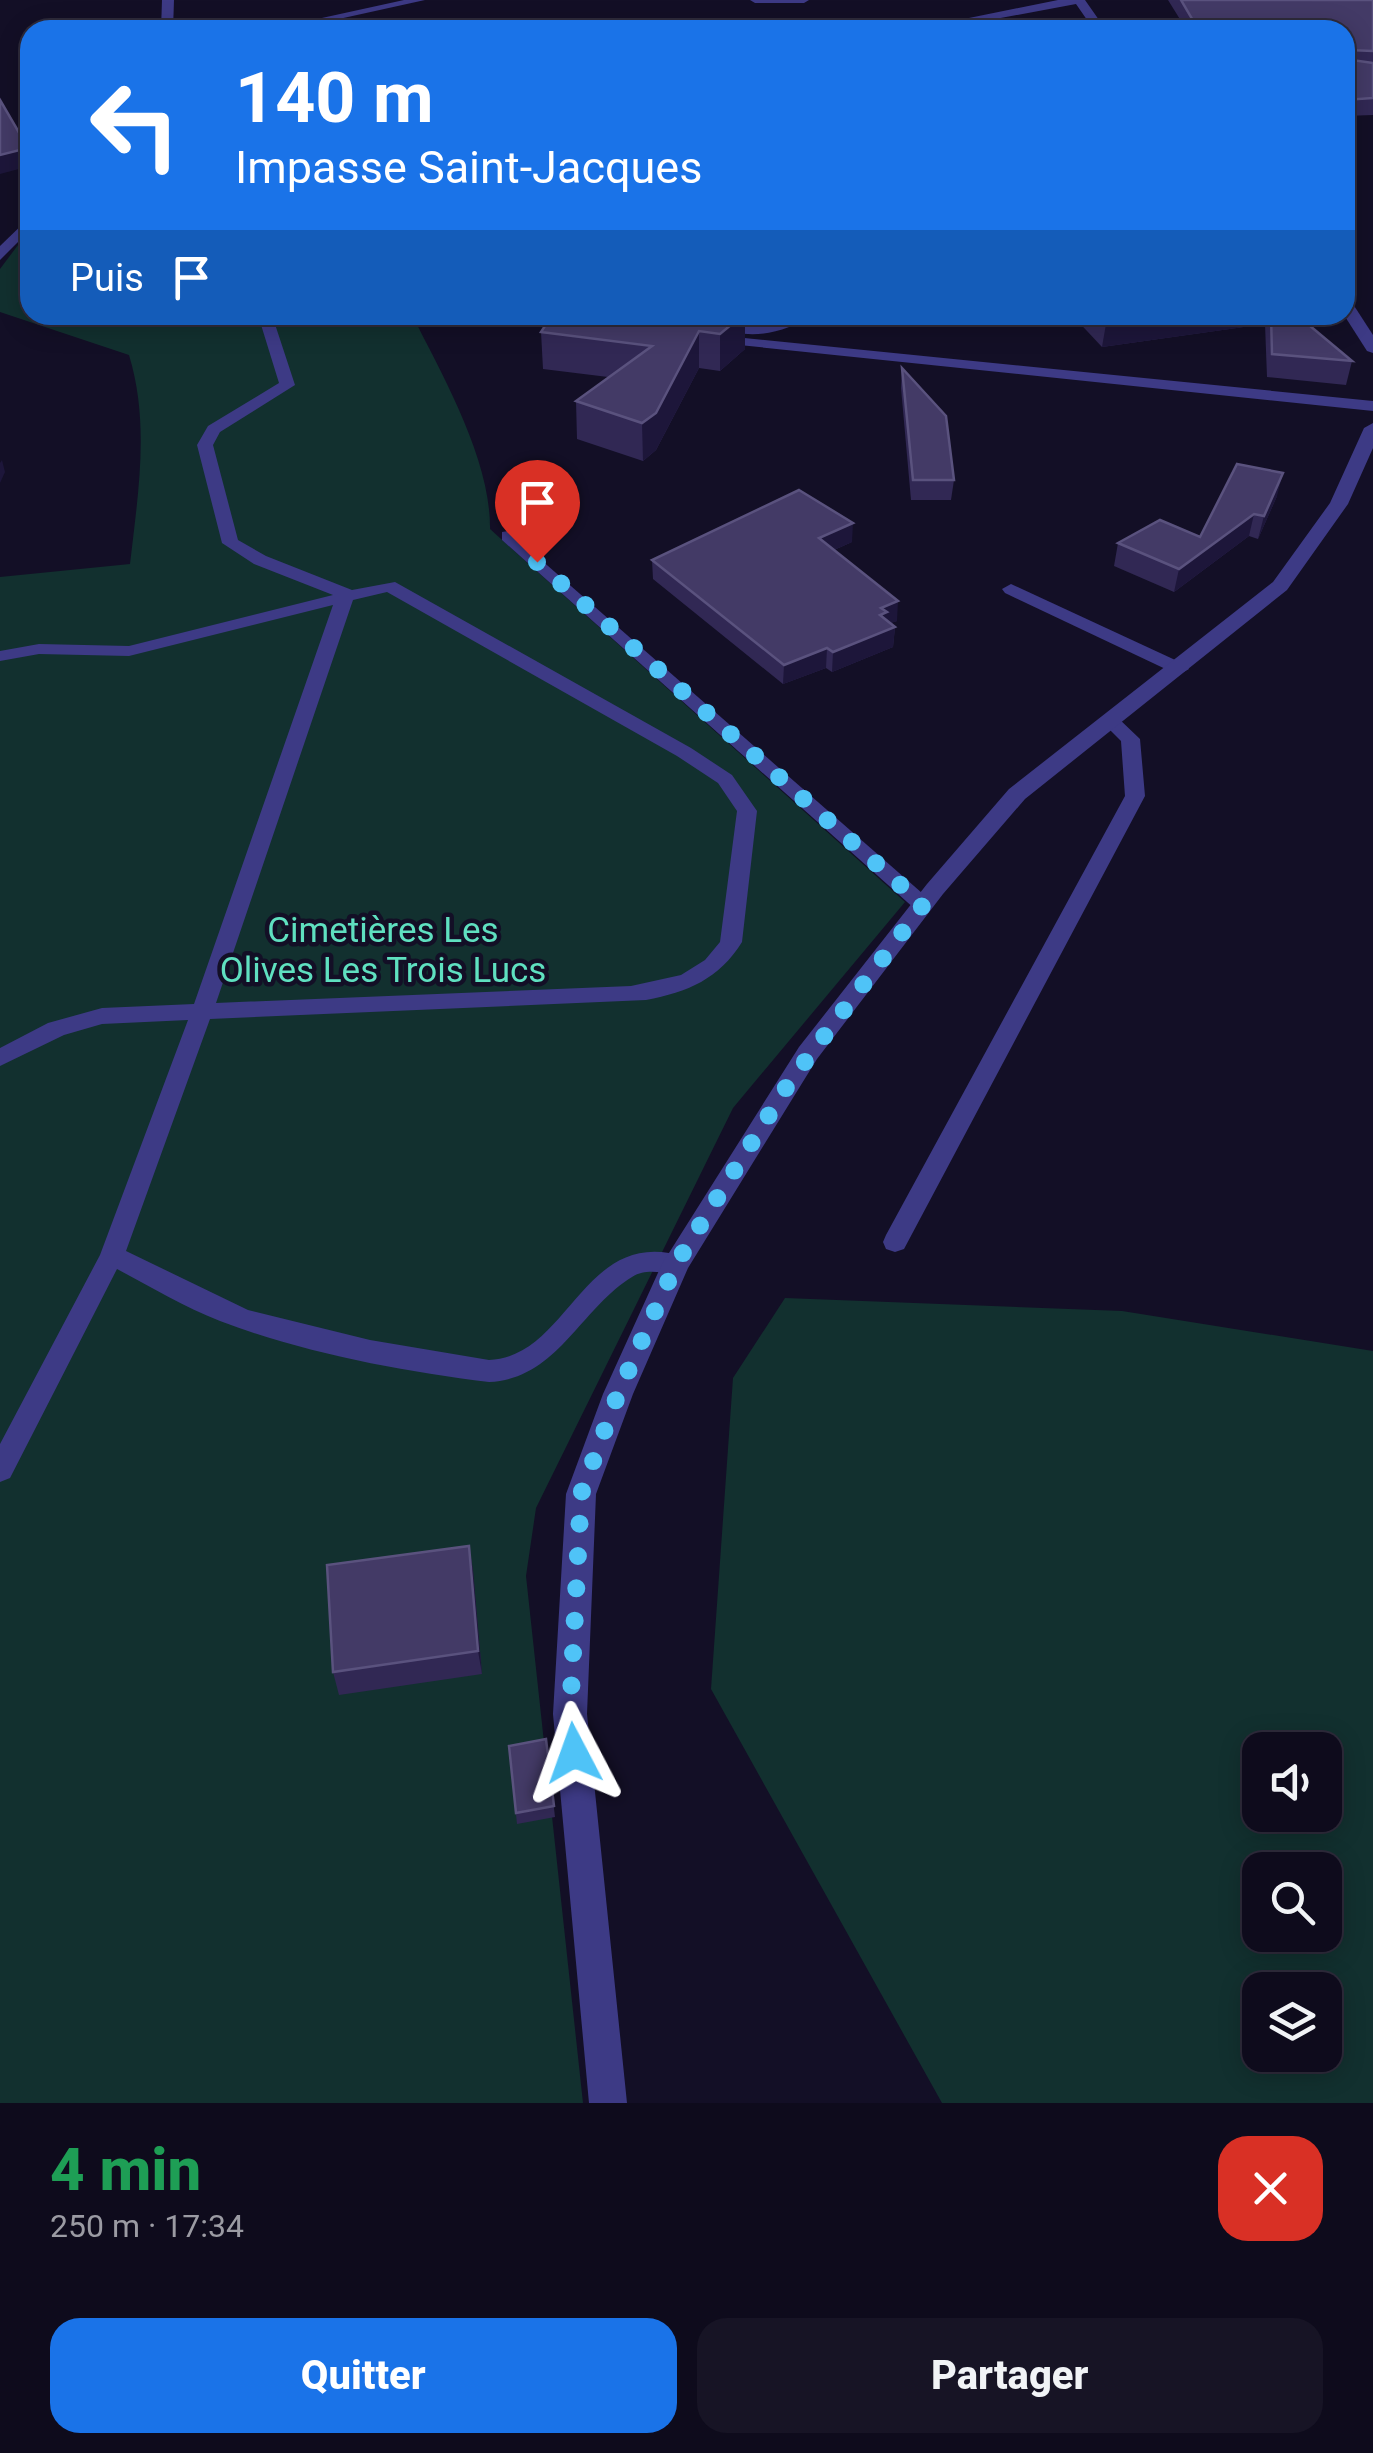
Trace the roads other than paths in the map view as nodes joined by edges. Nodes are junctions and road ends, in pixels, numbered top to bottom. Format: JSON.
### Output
{"nodes":[{"id":1,"x":420,"y":0,"type":"edge"},
{"id":2,"x":756,"y":0,"type":"edge"},
{"id":3,"x":804,"y":0,"type":"edge"},
{"id":4,"x":1079,"y":0,"type":"edge"},
{"id":5,"x":322,"y":20,"type":"edge"},
{"id":6,"x":970,"y":20,"type":"edge"},
{"id":7,"x":20,"y":232,"type":"edge"},
{"id":8,"x":0,"y":255,"type":"edge"},
{"id":9,"x":1355,"y":320,"type":"edge"},
{"id":10,"x":269,"y":325,"type":"edge"},
{"id":11,"x":709,"y":325,"type":"edge"},
{"id":12,"x":781,"y":325,"type":"edge"},
{"id":13,"x":715,"y":339,"type":"edge"},
{"id":14,"x":1373,"y":348,"type":"edge"},
{"id":15,"x":1373,"y":406,"type":"edge"},
{"id":16,"x":1373,"y":428,"type":"edge"},
{"id":17,"x":508,"y":536,"type":"dead end"},
{"id":18,"x":1011,"y":588,"type":"dead end"},
{"id":19,"x":346,"y":594,"type":"junction"},
{"id":20,"x":0,"y":656,"type":"edge"},
{"id":21,"x":1180,"y":669,"type":"junction"},
{"id":22,"x":1110,"y":721,"type":"junction"},
{"id":23,"x":923,"y":905,"type":"junction"},
{"id":24,"x":202,"y":1012,"type":"junction"},
{"id":25,"x":0,"y":1058,"type":"edge"},
{"id":26,"x":895,"y":1242,"type":"dead end"},
{"id":27,"x":112,"y":1256,"type":"junction"},
{"id":28,"x":676,"y":1264,"type":"junction"},
{"id":29,"x":0,"y":1470,"type":"edge"},
{"id":30,"x":608,"y":2103,"type":"edge"}],
"edges":[{"from":1,"to":5,"type":"lane"},
{"from":2,"to":3,"type":"lane"},
{"from":4,"to":6,"type":"street"},
{"from":7,"to":8,"type":"street"},
{"from":9,"to":14,"type":"street"},
{"from":10,"to":19,"type":"lane"},
{"from":11,"to":12,"type":"lane"},
{"from":13,"to":15,"type":"lane"},
{"from":16,"to":21,"type":"street"},
{"from":17,"to":23,"type":"lane"},
{"from":18,"to":21,"type":"lane"},
{"from":19,"to":20,"type":"lane"},
{"from":19,"to":24,"type":"lane"},
{"from":19,"to":24,"type":"lane"},
{"from":21,"to":22,"type":"street"},
{"from":22,"to":23,"type":"street"},
{"from":22,"to":26,"type":"lane"},
{"from":23,"to":28,"type":"street"},
{"from":24,"to":25,"type":"lane"},
{"from":24,"to":27,"type":"lane"},
{"from":27,"to":28,"type":"lane"},
{"from":27,"to":29,"type":"lane"},
{"from":28,"to":30,"type":"street"}]}
